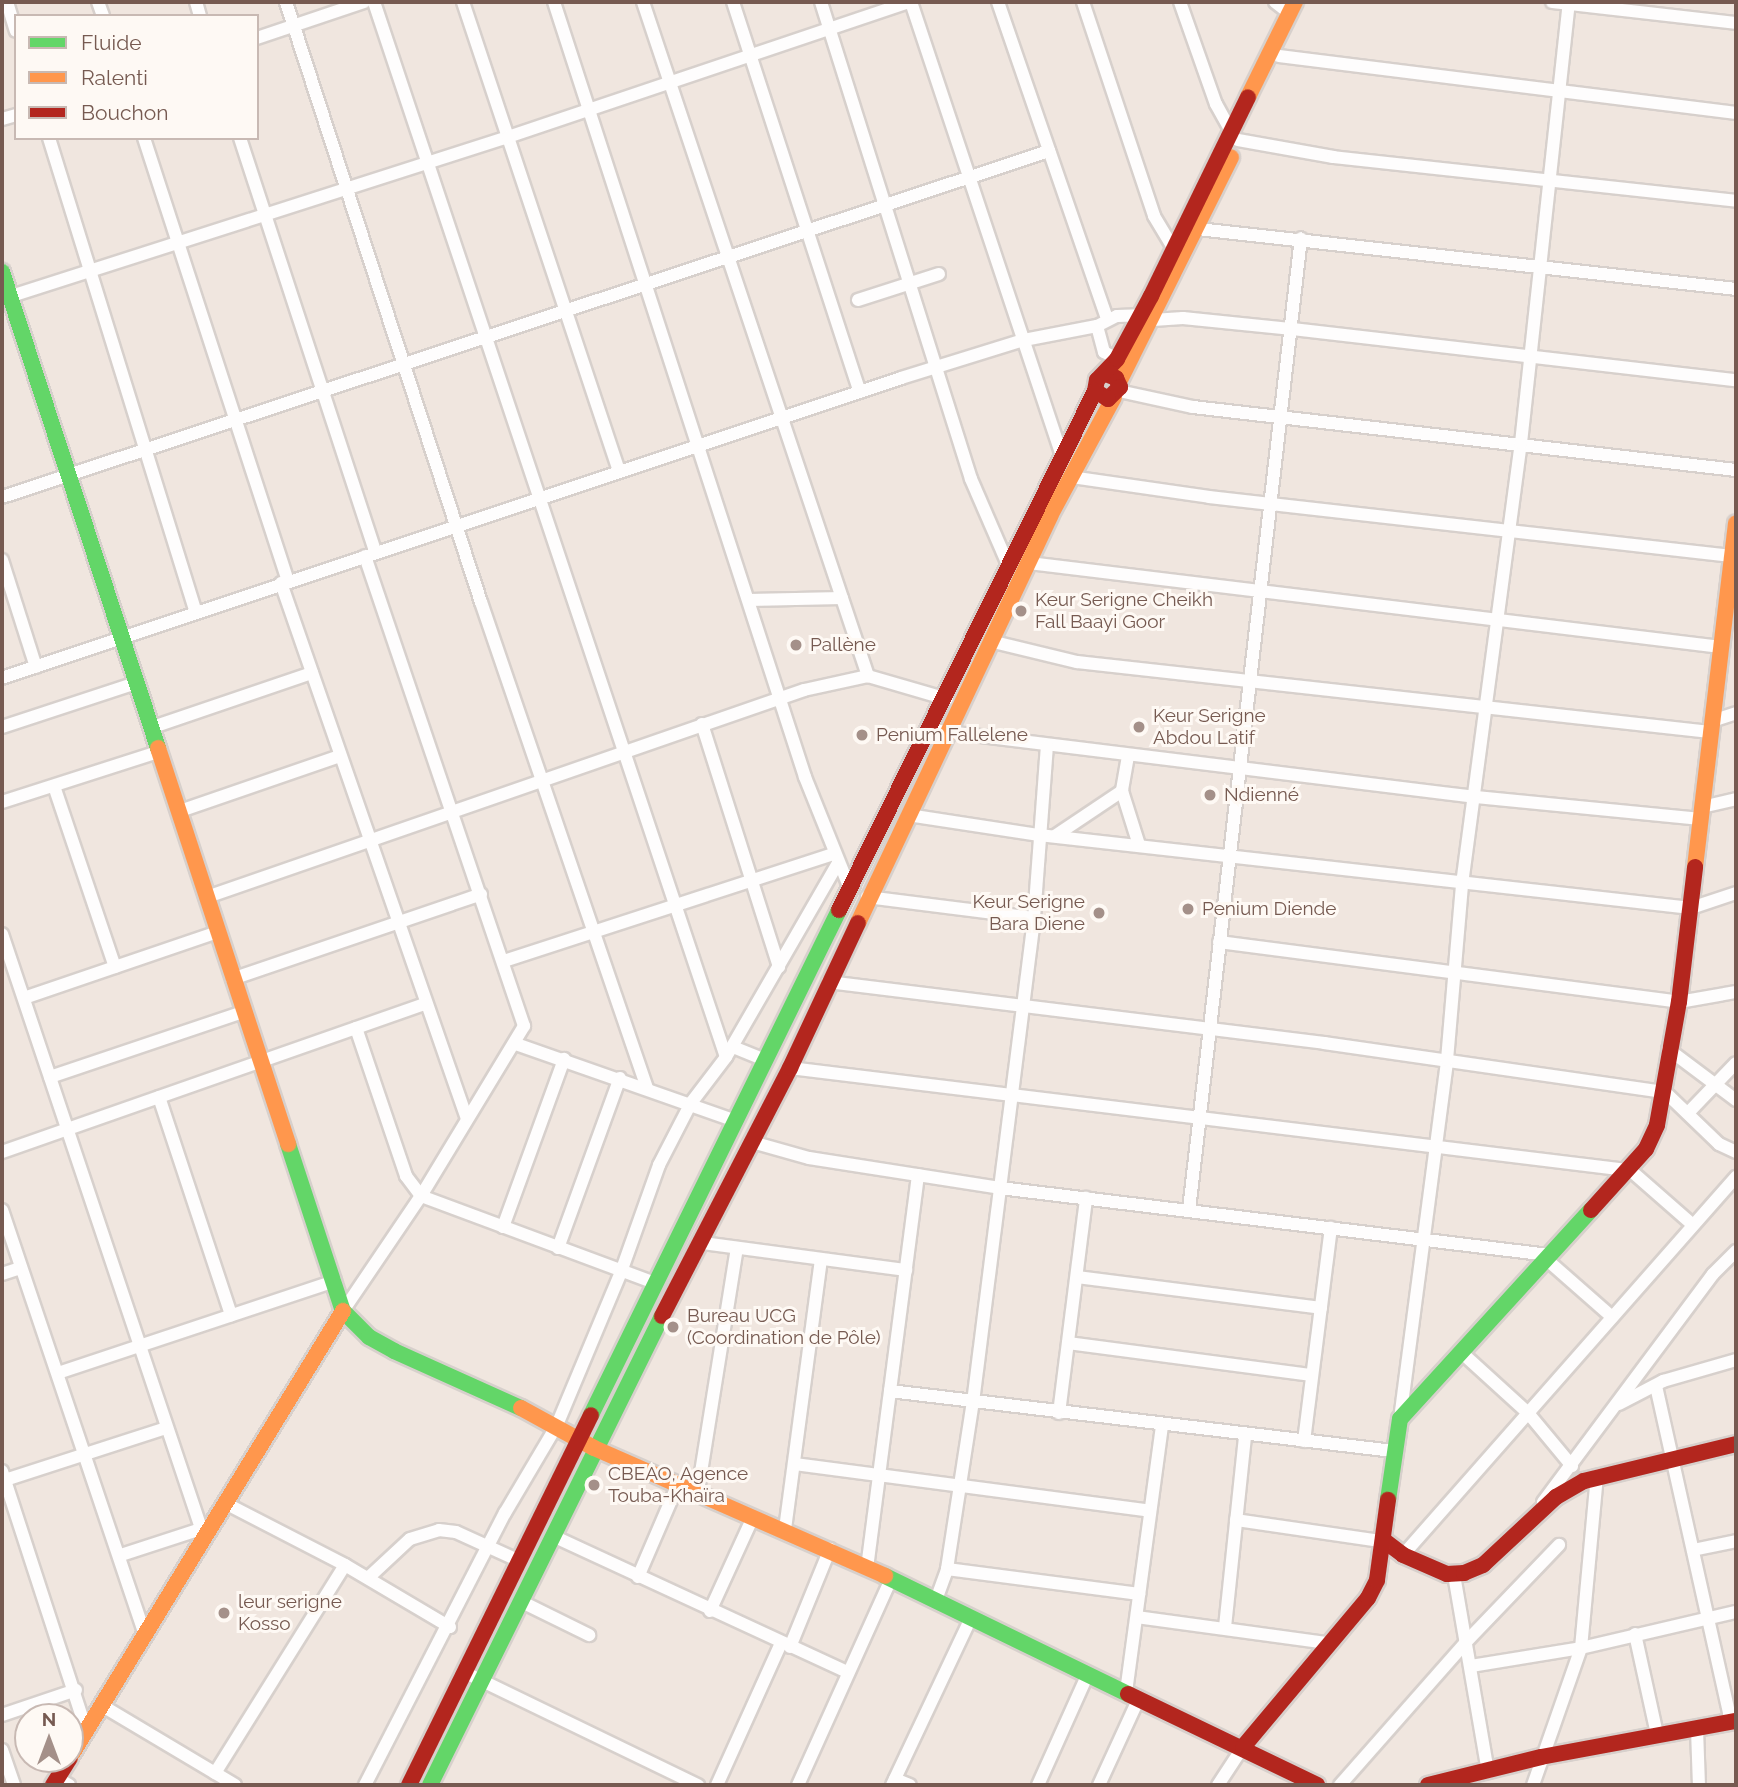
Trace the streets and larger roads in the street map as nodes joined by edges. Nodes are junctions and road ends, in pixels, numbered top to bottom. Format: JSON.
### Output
{"nodes":[{"id":1,"x":7,"y":2,"type":"edge"},
{"id":2,"x":286,"y":2,"type":"edge"},
{"id":3,"x":364,"y":2,"type":"edge"},
{"id":4,"x":374,"y":2,"type":"edge"},
{"id":5,"x":463,"y":2,"type":"edge"},
{"id":6,"x":554,"y":2,"type":"edge"},
{"id":7,"x":643,"y":2,"type":"edge"},
{"id":8,"x":733,"y":2,"type":"edge"},
{"id":9,"x":821,"y":2,"type":"edge"},
{"id":10,"x":910,"y":2,"type":"edge"},
{"id":11,"x":998,"y":2,"type":"edge"},
{"id":12,"x":1083,"y":2,"type":"edge"},
{"id":13,"x":1180,"y":2,"type":"edge"},
{"id":14,"x":1275,"y":2,"type":"edge"},
{"id":15,"x":1307,"y":2,"type":"edge"},
{"id":16,"x":1552,"y":2,"type":"edge"},
{"id":17,"x":1569,"y":3,"type":"edge"},
{"id":18,"x":1292,"y":7,"type":"edge"},
{"id":19,"x":1736,"y":23,"type":"edge"},
{"id":20,"x":293,"y":24,"type":"junction"},
{"id":21,"x":14,"y":25,"type":"edge"},
{"id":22,"x":830,"y":28,"type":"junction"},
{"id":23,"x":259,"y":37,"type":"edge"},
{"id":24,"x":750,"y":54,"type":"junction"},
{"id":25,"x":1279,"y":56,"type":"junction"},
{"id":26,"x":667,"y":83,"type":"junction"},
{"id":27,"x":1561,"y":91,"type":"junction"},
{"id":28,"x":587,"y":110,"type":"junction"},
{"id":29,"x":1736,"y":113,"type":"edge"},
{"id":30,"x":1235,"y":136,"type":"junction"},
{"id":31,"x":508,"y":137,"type":"junction"},
{"id":32,"x":50,"y":140,"type":"edge"},
{"id":33,"x":145,"y":140,"type":"edge"},
{"id":34,"x":241,"y":140,"type":"edge"},
{"id":35,"x":1049,"y":150,"type":"junction"},
{"id":36,"x":429,"y":161,"type":"junction"},
{"id":37,"x":968,"y":177,"type":"junction"},
{"id":38,"x":1549,"y":182,"type":"junction"},
{"id":39,"x":347,"y":187,"type":"junction"},
{"id":40,"x":1736,"y":201,"type":"edge"},
{"id":41,"x":883,"y":206,"type":"junction"},
{"id":42,"x":266,"y":214,"type":"junction"},
{"id":43,"x":1198,"y":229,"type":"junction"},
{"id":44,"x":807,"y":230,"type":"junction"},
{"id":45,"x":1301,"y":238,"type":"junction"},
{"id":46,"x":179,"y":243,"type":"junction"},
{"id":47,"x":1172,"y":246,"type":"junction"},
{"id":48,"x":727,"y":256,"type":"junction"},
{"id":49,"x":1541,"y":266,"type":"junction"},
{"id":50,"x":91,"y":271,"type":"junction"},
{"id":51,"x":2,"y":272,"type":"edge"},
{"id":52,"x":939,"y":274,"type":"dead end"},
{"id":53,"x":909,"y":282,"type":"junction"},
{"id":54,"x":646,"y":286,"type":"junction"},
{"id":55,"x":1736,"y":289,"type":"edge"},
{"id":56,"x":6,"y":297,"type":"edge"},
{"id":57,"x":858,"y":300,"type":"dead end"},
{"id":58,"x":568,"y":311,"type":"junction"},
{"id":59,"x":1146,"y":318,"type":"junction"},
{"id":60,"x":1102,"y":323,"type":"junction"},
{"id":61,"x":1292,"y":329,"type":"junction"},
{"id":62,"x":484,"y":338,"type":"junction"},
{"id":63,"x":1024,"y":340,"type":"junction"},
{"id":64,"x":1531,"y":355,"type":"junction"},
{"id":65,"x":1117,"y":359,"type":"junction"},
{"id":66,"x":407,"y":363,"type":"junction"},
{"id":67,"x":937,"y":368,"type":"junction"},
{"id":68,"x":1736,"y":380,"type":"edge"},
{"id":69,"x":1114,"y":386,"type":"junction"},
{"id":70,"x":322,"y":391,"type":"junction"},
{"id":71,"x":860,"y":392,"type":"junction"},
{"id":72,"x":1282,"y":416,"type":"junction"},
{"id":73,"x":237,"y":418,"type":"junction"},
{"id":74,"x":779,"y":419,"type":"junction"},
{"id":75,"x":1521,"y":443,"type":"junction"},
{"id":76,"x":698,"y":445,"type":"junction"},
{"id":77,"x":143,"y":448,"type":"junction"},
{"id":78,"x":1062,"y":455,"type":"junction"},
{"id":79,"x":1736,"y":470,"type":"edge"},
{"id":80,"x":620,"y":471,"type":"junction"},
{"id":81,"x":68,"y":474,"type":"junction"},
{"id":82,"x":1071,"y":477,"type":"junction"},
{"id":83,"x":2,"y":497,"type":"edge"},
{"id":84,"x":537,"y":499,"type":"junction"},
{"id":85,"x":1272,"y":505,"type":"junction"},
{"id":86,"x":1736,"y":523,"type":"edge"},
{"id":87,"x":457,"y":526,"type":"junction"},
{"id":88,"x":1736,"y":529,"type":"edge"},
{"id":89,"x":1510,"y":531,"type":"junction"},
{"id":90,"x":370,"y":554,"type":"junction"},
{"id":91,"x":1732,"y":556,"type":"junction"},
{"id":92,"x":2,"y":560,"type":"edge"},
{"id":93,"x":1029,"y":564,"type":"junction"},
{"id":94,"x":1009,"y":567,"type":"junction"},
{"id":95,"x":285,"y":581,"type":"junction"},
{"id":96,"x":1262,"y":592,"type":"junction"},
{"id":97,"x":842,"y":598,"type":"junction"},
{"id":98,"x":749,"y":600,"type":"junction"},
{"id":99,"x":195,"y":611,"type":"junction"},
{"id":100,"x":1499,"y":619,"type":"junction"},
{"id":101,"x":1730,"y":620,"type":"edge"},
{"id":102,"x":121,"y":636,"type":"junction"},
{"id":103,"x":990,"y":640,"type":"junction"},
{"id":104,"x":1721,"y":648,"type":"junction"},
{"id":105,"x":36,"y":667,"type":"junction"},
{"id":106,"x":312,"y":673,"type":"junction"},
{"id":107,"x":867,"y":676,"type":"junction"},
{"id":108,"x":2,"y":678,"type":"edge"},
{"id":109,"x":1251,"y":681,"type":"junction"},
{"id":110,"x":135,"y":682,"type":"junction"},
{"id":111,"x":782,"y":699,"type":"junction"},
{"id":112,"x":947,"y":699,"type":"junction"},
{"id":113,"x":1488,"y":709,"type":"junction"},
{"id":114,"x":1736,"y":712,"type":"edge"},
{"id":115,"x":702,"y":724,"type":"junction"},
{"id":116,"x":1711,"y":726,"type":"junction"},
{"id":117,"x":2,"y":727,"type":"edge"},
{"id":118,"x":153,"y":727,"type":"junction"},
{"id":119,"x":940,"y":731,"type":"junction"},
{"id":120,"x":1047,"y":746,"type":"junction"},
{"id":121,"x":161,"y":751,"type":"junction"},
{"id":122,"x":624,"y":752,"type":"junction"},
{"id":123,"x":340,"y":755,"type":"junction"},
{"id":124,"x":1128,"y":756,"type":"junction"},
{"id":125,"x":1239,"y":768,"type":"junction"},
{"id":126,"x":544,"y":780,"type":"junction"},
{"id":127,"x":54,"y":786,"type":"junction"},
{"id":128,"x":1122,"y":792,"type":"junction"},
{"id":129,"x":1476,"y":797,"type":"junction"},
{"id":130,"x":1736,"y":799,"type":"edge"},
{"id":131,"x":2,"y":802,"type":"edge"},
{"id":132,"x":180,"y":811,"type":"junction"},
{"id":133,"x":449,"y":812,"type":"junction"},
{"id":134,"x":1702,"y":813,"type":"junction"},
{"id":135,"x":908,"y":815,"type":"junction"},
{"id":136,"x":1039,"y":835,"type":"junction"},
{"id":137,"x":1055,"y":836,"type":"junction"},
{"id":138,"x":368,"y":838,"type":"junction"},
{"id":139,"x":1139,"y":845,"type":"junction"},
{"id":140,"x":1229,"y":856,"type":"junction"},
{"id":141,"x":836,"y":858,"type":"junction"},
{"id":142,"x":752,"y":879,"type":"junction"},
{"id":143,"x":1462,"y":884,"type":"junction"},
{"id":144,"x":850,"y":889,"type":"junction"},
{"id":145,"x":1736,"y":893,"type":"edge"},
{"id":146,"x":481,"y":894,"type":"junction"},
{"id":147,"x":207,"y":897,"type":"junction"},
{"id":148,"x":867,"y":897,"type":"junction"},
{"id":149,"x":674,"y":905,"type":"junction"},
{"id":150,"x":1691,"y":908,"type":"junction"},
{"id":151,"x":1034,"y":918,"type":"junction"},
{"id":152,"x":397,"y":923,"type":"junction"},
{"id":153,"x":218,"y":932,"type":"junction"},
{"id":154,"x":593,"y":932,"type":"junction"},
{"id":155,"x":2,"y":934,"type":"edge"},
{"id":156,"x":1219,"y":942,"type":"junction"},
{"id":157,"x":504,"y":961,"type":"junction"},
{"id":158,"x":7,"y":965,"type":"edge"},
{"id":159,"x":115,"y":967,"type":"junction"},
{"id":160,"x":779,"y":967,"type":"junction"},
{"id":161,"x":1454,"y":973,"type":"junction"},
{"id":162,"x":232,"y":979,"type":"junction"},
{"id":163,"x":828,"y":982,"type":"junction"},
{"id":164,"x":1736,"y":992,"type":"edge"},
{"id":165,"x":24,"y":998,"type":"junction"},
{"id":166,"x":1679,"y":1002,"type":"junction"},
{"id":167,"x":425,"y":1004,"type":"junction"},
{"id":168,"x":1022,"y":1007,"type":"junction"},
{"id":169,"x":243,"y":1012,"type":"junction"},
{"id":170,"x":356,"y":1028,"type":"junction"},
{"id":171,"x":1209,"y":1029,"type":"junction"},
{"id":172,"x":516,"y":1044,"type":"junction"},
{"id":173,"x":1668,"y":1049,"type":"junction"},
{"id":174,"x":730,"y":1052,"type":"junction"},
{"id":175,"x":564,"y":1059,"type":"junction"},
{"id":176,"x":766,"y":1060,"type":"junction"},
{"id":177,"x":1447,"y":1060,"type":"junction"},
{"id":178,"x":259,"y":1062,"type":"junction"},
{"id":179,"x":1736,"y":1063,"type":"edge"},
{"id":180,"x":790,"y":1068,"type":"junction"},
{"id":181,"x":50,"y":1077,"type":"junction"},
{"id":182,"x":620,"y":1078,"type":"junction"},
{"id":183,"x":1714,"y":1084,"type":"junction"},
{"id":184,"x":647,"y":1088,"type":"junction"},
{"id":185,"x":1665,"y":1092,"type":"junction"},
{"id":186,"x":1011,"y":1095,"type":"junction"},
{"id":187,"x":159,"y":1097,"type":"junction"},
{"id":188,"x":1736,"y":1100,"type":"edge"},
{"id":189,"x":691,"y":1103,"type":"junction"},
{"id":190,"x":1688,"y":1113,"type":"junction"},
{"id":191,"x":467,"y":1119,"type":"junction"},
{"id":192,"x":1199,"y":1119,"type":"junction"},
{"id":193,"x":736,"y":1121,"type":"junction"},
{"id":194,"x":68,"y":1130,"type":"junction"},
{"id":195,"x":752,"y":1142,"type":"junction"},
{"id":196,"x":1437,"y":1144,"type":"junction"},
{"id":197,"x":2,"y":1152,"type":"edge"},
{"id":198,"x":1736,"y":1152,"type":"edge"},
{"id":199,"x":1628,"y":1169,"type":"junction"},
{"id":200,"x":918,"y":1175,"type":"junction"},
{"id":201,"x":1736,"y":1177,"type":"edge"},
{"id":202,"x":1000,"y":1188,"type":"junction"},
{"id":203,"x":421,"y":1196,"type":"junction"},
{"id":204,"x":1086,"y":1198,"type":"junction"},
{"id":205,"x":2,"y":1210,"type":"edge"},
{"id":206,"x":1189,"y":1210,"type":"junction"},
{"id":207,"x":1692,"y":1225,"type":"junction"},
{"id":208,"x":5,"y":1227,"type":"edge"},
{"id":209,"x":503,"y":1227,"type":"junction"},
{"id":210,"x":1331,"y":1228,"type":"junction"},
{"id":211,"x":1425,"y":1240,"type":"junction"},
{"id":212,"x":704,"y":1243,"type":"junction"},
{"id":213,"x":558,"y":1248,"type":"junction"},
{"id":214,"x":737,"y":1248,"type":"junction"},
{"id":215,"x":1736,"y":1251,"type":"edge"},
{"id":216,"x":1547,"y":1257,"type":"junction"},
{"id":217,"x":821,"y":1259,"type":"junction"},
{"id":218,"x":21,"y":1268,"type":"junction"},
{"id":219,"x":906,"y":1270,"type":"junction"},
{"id":220,"x":621,"y":1272,"type":"junction"},
{"id":221,"x":2,"y":1274,"type":"edge"},
{"id":222,"x":1077,"y":1277,"type":"junction"},
{"id":223,"x":335,"y":1281,"type":"junction"},
{"id":224,"x":655,"y":1283,"type":"junction"},
{"id":225,"x":1321,"y":1308,"type":"junction"},
{"id":226,"x":344,"y":1311,"type":"junction"},
{"id":227,"x":231,"y":1315,"type":"junction"},
{"id":228,"x":1612,"y":1317,"type":"junction"},
{"id":229,"x":1068,"y":1343,"type":"junction"},
{"id":230,"x":140,"y":1346,"type":"junction"},
{"id":231,"x":1461,"y":1352,"type":"junction"},
{"id":232,"x":1736,"y":1360,"type":"edge"},
{"id":233,"x":58,"y":1373,"type":"junction"},
{"id":234,"x":1312,"y":1375,"type":"junction"},
{"id":235,"x":1656,"y":1386,"type":"junction"},
{"id":236,"x":890,"y":1391,"type":"junction"},
{"id":237,"x":972,"y":1402,"type":"junction"},
{"id":238,"x":1615,"y":1406,"type":"junction"},
{"id":239,"x":1059,"y":1413,"type":"junction"},
{"id":240,"x":1528,"y":1413,"type":"junction"},
{"id":241,"x":1400,"y":1419,"type":"junction"},
{"id":242,"x":556,"y":1425,"type":"junction"},
{"id":243,"x":1162,"y":1426,"type":"junction"},
{"id":244,"x":166,"y":1428,"type":"junction"},
{"id":245,"x":1245,"y":1436,"type":"junction"},
{"id":246,"x":578,"y":1440,"type":"junction"},
{"id":247,"x":1304,"y":1441,"type":"junction"},
{"id":248,"x":1736,"y":1444,"type":"edge"},
{"id":249,"x":594,"y":1448,"type":"junction"},
{"id":250,"x":1393,"y":1451,"type":"junction"},
{"id":251,"x":86,"y":1454,"type":"junction"},
{"id":252,"x":1674,"y":1456,"type":"junction"},
{"id":253,"x":795,"y":1464,"type":"junction"},
{"id":254,"x":1572,"y":1466,"type":"junction"},
{"id":255,"x":879,"y":1475,"type":"junction"},
{"id":256,"x":1597,"y":1476,"type":"junction"},
{"id":257,"x":3,"y":1477,"type":"edge"},
{"id":258,"x":679,"y":1482,"type":"junction"},
{"id":259,"x":961,"y":1486,"type":"junction"},
{"id":260,"x":698,"y":1491,"type":"junction"},
{"id":261,"x":225,"y":1503,"type":"junction"},
{"id":262,"x":1150,"y":1511,"type":"junction"},
{"id":263,"x":753,"y":1517,"type":"junction"},
{"id":264,"x":1236,"y":1520,"type":"junction"},
{"id":265,"x":1528,"y":1522,"type":"junction"},
{"id":266,"x":785,"y":1530,"type":"junction"},
{"id":267,"x":202,"y":1533,"type":"junction"},
{"id":268,"x":553,"y":1536,"type":"junction"},
{"id":269,"x":1736,"y":1541,"type":"edge"},
{"id":270,"x":1386,"y":1542,"type":"junction"},
{"id":271,"x":1559,"y":1545,"type":"dead end"},
{"id":272,"x":490,"y":1546,"type":"junction"},
{"id":273,"x":830,"y":1549,"type":"junction"},
{"id":274,"x":1693,"y":1550,"type":"junction"},
{"id":275,"x":121,"y":1555,"type":"junction"},
{"id":276,"x":1403,"y":1555,"type":"junction"},
{"id":277,"x":520,"y":1561,"type":"junction"},
{"id":278,"x":345,"y":1565,"type":"junction"},
{"id":279,"x":867,"y":1568,"type":"junction"},
{"id":280,"x":947,"y":1569,"type":"junction"},
{"id":281,"x":1454,"y":1575,"type":"junction"},
{"id":282,"x":638,"y":1577,"type":"junction"},
{"id":283,"x":368,"y":1578,"type":"junction"},
{"id":284,"x":891,"y":1579,"type":"junction"},
{"id":285,"x":1139,"y":1594,"type":"junction"},
{"id":286,"x":936,"y":1600,"type":"junction"},
{"id":287,"x":522,"y":1602,"type":"junction"},
{"id":288,"x":710,"y":1611,"type":"junction"},
{"id":289,"x":1736,"y":1612,"type":"edge"},
{"id":290,"x":1136,"y":1616,"type":"junction"},
{"id":291,"x":971,"y":1618,"type":"junction"},
{"id":292,"x":1707,"y":1618,"type":"junction"},
{"id":293,"x":450,"y":1627,"type":"junction"},
{"id":294,"x":1225,"y":1627,"type":"junction"},
{"id":295,"x":144,"y":1632,"type":"junction"},
{"id":296,"x":1635,"y":1633,"type":"junction"},
{"id":297,"x":589,"y":1635,"type":"dead end"},
{"id":298,"x":1327,"y":1643,"type":"junction"},
{"id":299,"x":1465,"y":1643,"type":"junction"},
{"id":300,"x":786,"y":1645,"type":"junction"},
{"id":301,"x":1581,"y":1648,"type":"junction"},
{"id":302,"x":1471,"y":1667,"type":"junction"},
{"id":303,"x":848,"y":1672,"type":"junction"},
{"id":304,"x":467,"y":1673,"type":"junction"},
{"id":305,"x":1088,"y":1674,"type":"junction"},
{"id":306,"x":483,"y":1682,"type":"junction"},
{"id":307,"x":76,"y":1690,"type":"junction"},
{"id":308,"x":1133,"y":1695,"type":"junction"},
{"id":309,"x":101,"y":1705,"type":"junction"},
{"id":310,"x":2,"y":1715,"type":"edge"},
{"id":311,"x":1733,"y":1721,"type":"edge"},
{"id":312,"x":1697,"y":1729,"type":"junction"},
{"id":313,"x":86,"y":1730,"type":"junction"},
{"id":314,"x":84,"y":1733,"type":"edge"},
{"id":315,"x":1657,"y":1734,"type":"junction"},
{"id":316,"x":1243,"y":1747,"type":"junction"},
{"id":317,"x":2,"y":1750,"type":"edge"},
{"id":318,"x":1541,"y":1757,"type":"junction"},
{"id":319,"x":1488,"y":1772,"type":"junction"},
{"id":320,"x":215,"y":1773,"type":"junction"},
{"id":321,"x":894,"y":1782,"type":"edge"},
{"id":322,"x":9,"y":1783,"type":"edge"},
{"id":323,"x":235,"y":1785,"type":"edge"},
{"id":324,"x":365,"y":1785,"type":"edge"},
{"id":325,"x":409,"y":1785,"type":"edge"},
{"id":326,"x":430,"y":1785,"type":"edge"},
{"id":327,"x":698,"y":1785,"type":"edge"},
{"id":328,"x":717,"y":1785,"type":"edge"},
{"id":329,"x":798,"y":1785,"type":"edge"},
{"id":330,"x":910,"y":1785,"type":"edge"},
{"id":331,"x":1038,"y":1785,"type":"edge"},
{"id":332,"x":1099,"y":1785,"type":"edge"},
{"id":333,"x":1218,"y":1785,"type":"edge"},
{"id":334,"x":1317,"y":1785,"type":"edge"},
{"id":335,"x":1340,"y":1785,"type":"edge"},
{"id":336,"x":1428,"y":1785,"type":"edge"},
{"id":337,"x":1533,"y":1785,"type":"edge"},
{"id":338,"x":1699,"y":1785,"type":"edge"}],
"edges":[{"from":1,"to":21,"type":"street"},
{"from":2,"to":20,"type":"street"},
{"from":3,"to":20,"type":"street"},
{"from":4,"to":36,"type":"street"},
{"from":5,"to":31,"type":"street"},
{"from":6,"to":28,"type":"street"},
{"from":7,"to":26,"type":"street"},
{"from":8,"to":24,"type":"street"},
{"from":9,"to":22,"type":"street"},
{"from":10,"to":22,"type":"street"},
{"from":10,"to":37,"type":"street"},
{"from":11,"to":35,"type":"street"},
{"from":12,"to":47,"type":"street"},
{"from":13,"to":30,"type":"street"},
{"from":14,"to":18,"type":"street"},
{"from":15,"to":25,"type":"street"},
{"from":16,"to":17,"type":"street"},
{"from":17,"to":19,"type":"street"},
{"from":17,"to":27,"type":"street"},
{"from":18,"to":30,"type":"street"},
{"from":20,"to":23,"type":"street"},
{"from":20,"to":39,"type":"street"},
{"from":22,"to":24,"type":"street"},
{"from":22,"to":41,"type":"street"},
{"from":24,"to":26,"type":"street"},
{"from":24,"to":44,"type":"street"},
{"from":25,"to":27,"type":"street"},
{"from":25,"to":30,"type":"street"},
{"from":26,"to":28,"type":"street"},
{"from":26,"to":48,"type":"street"},
{"from":27,"to":29,"type":"street"},
{"from":27,"to":38,"type":"street"},
{"from":28,"to":31,"type":"street"},
{"from":28,"to":54,"type":"street"},
{"from":30,"to":38,"type":"street"},
{"from":30,"to":43,"type":"street"},
{"from":30,"to":47,"type":"street"},
{"from":31,"to":36,"type":"street"},
{"from":31,"to":58,"type":"street"},
{"from":32,"to":50,"type":"street"},
{"from":33,"to":46,"type":"street"},
{"from":34,"to":42,"type":"street"},
{"from":35,"to":37,"type":"street"},
{"from":35,"to":60,"type":"street"},
{"from":36,"to":39,"type":"street"},
{"from":36,"to":62,"type":"street"},
{"from":37,"to":41,"type":"street"},
{"from":37,"to":63,"type":"street"},
{"from":38,"to":40,"type":"street"},
{"from":38,"to":49,"type":"street"},
{"from":39,"to":42,"type":"street"},
{"from":39,"to":66,"type":"street"},
{"from":41,"to":44,"type":"street"},
{"from":41,"to":53,"type":"street"},
{"from":42,"to":46,"type":"street"},
{"from":42,"to":70,"type":"street"},
{"from":43,"to":45,"type":"street"},
{"from":43,"to":59,"type":"street"},
{"from":44,"to":48,"type":"street"},
{"from":44,"to":71,"type":"street"},
{"from":45,"to":49,"type":"street"},
{"from":45,"to":61,"type":"street"},
{"from":46,"to":50,"type":"street"},
{"from":46,"to":73,"type":"street"},
{"from":47,"to":59,"type":"street"},
{"from":48,"to":54,"type":"street"},
{"from":48,"to":74,"type":"street"},
{"from":49,"to":55,"type":"street"},
{"from":49,"to":64,"type":"street"},
{"from":50,"to":56,"type":"street"},
{"from":50,"to":77,"type":"street"},
{"from":51,"to":56,"type":"street"},
{"from":52,"to":53,"type":"street"},
{"from":53,"to":57,"type":"street"},
{"from":53,"to":67,"type":"street"},
{"from":54,"to":58,"type":"street"},
{"from":54,"to":76,"type":"street"},
{"from":56,"to":81,"type":"street"},
{"from":58,"to":62,"type":"street"},
{"from":58,"to":80,"type":"street"},
{"from":59,"to":60,"type":"street"},
{"from":59,"to":61,"type":"street"},
{"from":59,"to":65,"type":"street"},
{"from":59,"to":69,"type":"street"},
{"from":60,"to":63,"type":"street"},
{"from":60,"to":65,"type":"street"},
{"from":61,"to":64,"type":"street"},
{"from":61,"to":72,"type":"street"},
{"from":62,"to":66,"type":"street"},
{"from":62,"to":84,"type":"street"},
{"from":63,"to":67,"type":"street"},
{"from":63,"to":78,"type":"street"},
{"from":64,"to":68,"type":"street"},
{"from":64,"to":75,"type":"street"},
{"from":65,"to":69,"type":"street"},
{"from":66,"to":70,"type":"street"},
{"from":66,"to":87,"type":"street"},
{"from":67,"to":71,"type":"street"},
{"from":67,"to":94,"type":"street"},
{"from":69,"to":72,"type":"street"},
{"from":69,"to":78,"type":"street"},
{"from":69,"to":82,"type":"street"},
{"from":70,"to":73,"type":"street"},
{"from":70,"to":90,"type":"street"},
{"from":71,"to":74,"type":"street"},
{"from":72,"to":75,"type":"street"},
{"from":72,"to":85,"type":"street"},
{"from":73,"to":77,"type":"street"},
{"from":73,"to":95,"type":"street"},
{"from":74,"to":76,"type":"street"},
{"from":74,"to":97,"type":"street"},
{"from":75,"to":79,"type":"street"},
{"from":75,"to":89,"type":"street"},
{"from":76,"to":80,"type":"street"},
{"from":76,"to":98,"type":"street"},
{"from":77,"to":81,"type":"street"},
{"from":77,"to":99,"type":"street"},
{"from":78,"to":94,"type":"street"},
{"from":80,"to":84,"type":"street"},
{"from":81,"to":83,"type":"street"},
{"from":81,"to":102,"type":"street"},
{"from":82,"to":85,"type":"street"},
{"from":82,"to":93,"type":"street"},
{"from":84,"to":87,"type":"street"},
{"from":84,"to":122,"type":"street"},
{"from":85,"to":89,"type":"street"},
{"from":85,"to":96,"type":"street"},
{"from":86,"to":88,"type":"street"},
{"from":87,"to":90,"type":"street"},
{"from":87,"to":126,"type":"street"},
{"from":88,"to":91,"type":"street"},
{"from":89,"to":91,"type":"street"},
{"from":89,"to":100,"type":"street"},
{"from":90,"to":95,"type":"street"},
{"from":90,"to":133,"type":"street"},
{"from":91,"to":101,"type":"street"},
{"from":92,"to":105,"type":"street"},
{"from":93,"to":96,"type":"street"},
{"from":93,"to":103,"type":"street"},
{"from":94,"to":112,"type":"street"},
{"from":95,"to":99,"type":"street"},
{"from":95,"to":106,"type":"street"},
{"from":96,"to":100,"type":"street"},
{"from":96,"to":109,"type":"street"},
{"from":97,"to":98,"type":"street"},
{"from":97,"to":107,"type":"street"},
{"from":98,"to":111,"type":"street"},
{"from":99,"to":102,"type":"street"},
{"from":100,"to":104,"type":"street"},
{"from":100,"to":113,"type":"street"},
{"from":101,"to":104,"type":"street"},
{"from":102,"to":105,"type":"street"},
{"from":102,"to":110,"type":"street"},
{"from":103,"to":109,"type":"street"},
{"from":103,"to":119,"type":"street"},
{"from":104,"to":116,"type":"street"},
{"from":105,"to":108,"type":"street"},
{"from":106,"to":118,"type":"street"},
{"from":106,"to":123,"type":"street"},
{"from":107,"to":111,"type":"street"},
{"from":107,"to":112,"type":"street"},
{"from":109,"to":113,"type":"street"},
{"from":109,"to":125,"type":"street"},
{"from":110,"to":117,"type":"street"},
{"from":110,"to":118,"type":"street"},
{"from":111,"to":115,"type":"street"},
{"from":111,"to":141,"type":"street"},
{"from":112,"to":119,"type":"street"},
{"from":113,"to":116,"type":"street"},
{"from":113,"to":129,"type":"street"},
{"from":114,"to":116,"type":"street"},
{"from":115,"to":122,"type":"street"},
{"from":115,"to":142,"type":"street"},
{"from":116,"to":134,"type":"street"},
{"from":118,"to":121,"type":"street"},
{"from":119,"to":120,"type":"street"},
{"from":119,"to":135,"type":"street"},
{"from":119,"to":144,"type":"street"},
{"from":120,"to":124,"type":"street"},
{"from":120,"to":136,"type":"street"},
{"from":121,"to":127,"type":"street"},
{"from":121,"to":132,"type":"street"},
{"from":122,"to":126,"type":"street"},
{"from":122,"to":149,"type":"street"},
{"from":123,"to":132,"type":"street"},
{"from":123,"to":138,"type":"street"},
{"from":124,"to":125,"type":"street"},
{"from":124,"to":128,"type":"street"},
{"from":125,"to":129,"type":"street"},
{"from":125,"to":140,"type":"street"},
{"from":126,"to":133,"type":"street"},
{"from":126,"to":154,"type":"street"},
{"from":127,"to":131,"type":"street"},
{"from":127,"to":159,"type":"street"},
{"from":128,"to":137,"type":"street"},
{"from":128,"to":139,"type":"street"},
{"from":129,"to":134,"type":"street"},
{"from":129,"to":143,"type":"street"},
{"from":130,"to":134,"type":"street"},
{"from":132,"to":147,"type":"street"},
{"from":133,"to":138,"type":"street"},
{"from":133,"to":146,"type":"street"},
{"from":134,"to":150,"type":"street"},
{"from":135,"to":136,"type":"street"},
{"from":135,"to":148,"type":"street"},
{"from":136,"to":137,"type":"street"},
{"from":136,"to":151,"type":"street"},
{"from":137,"to":139,"type":"street"},
{"from":138,"to":147,"type":"street"},
{"from":138,"to":152,"type":"street"},
{"from":139,"to":140,"type":"street"},
{"from":140,"to":143,"type":"street"},
{"from":140,"to":156,"type":"street"},
{"from":141,"to":142,"type":"street"},
{"from":141,"to":144,"type":"street"},
{"from":141,"to":160,"type":"street"},
{"from":142,"to":149,"type":"street"},
{"from":142,"to":160,"type":"street"},
{"from":143,"to":150,"type":"street"},
{"from":143,"to":161,"type":"street"},
{"from":144,"to":176,"type":"street"},
{"from":145,"to":150,"type":"street"},
{"from":146,"to":152,"type":"street"},
{"from":146,"to":157,"type":"street"},
{"from":147,"to":153,"type":"street"},
{"from":148,"to":151,"type":"street"},
{"from":148,"to":163,"type":"street"},
{"from":149,"to":154,"type":"street"},
{"from":149,"to":174,"type":"street"},
{"from":150,"to":166,"type":"street"},
{"from":151,"to":168,"type":"street"},
{"from":152,"to":162,"type":"street"},
{"from":152,"to":167,"type":"street"},
{"from":153,"to":159,"type":"street"},
{"from":153,"to":162,"type":"street"},
{"from":154,"to":157,"type":"street"},
{"from":154,"to":184,"type":"street"},
{"from":155,"to":158,"type":"street"},
{"from":156,"to":161,"type":"street"},
{"from":156,"to":171,"type":"street"},
{"from":157,"to":172,"type":"street"},
{"from":158,"to":165,"type":"street"},
{"from":159,"to":165,"type":"street"},
{"from":160,"to":174,"type":"street"},
{"from":161,"to":166,"type":"street"},
{"from":161,"to":177,"type":"street"},
{"from":162,"to":169,"type":"street"},
{"from":163,"to":168,"type":"street"},
{"from":163,"to":180,"type":"street"},
{"from":164,"to":166,"type":"street"},
{"from":165,"to":181,"type":"street"},
{"from":166,"to":173,"type":"street"},
{"from":167,"to":170,"type":"street"},
{"from":167,"to":191,"type":"street"},
{"from":168,"to":171,"type":"street"},
{"from":168,"to":186,"type":"street"},
{"from":169,"to":178,"type":"street"},
{"from":169,"to":181,"type":"street"},
{"from":170,"to":178,"type":"street"},
{"from":170,"to":203,"type":"street"},
{"from":171,"to":177,"type":"street"},
{"from":171,"to":192,"type":"street"},
{"from":172,"to":175,"type":"street"},
{"from":172,"to":191,"type":"street"},
{"from":173,"to":183,"type":"street"},
{"from":173,"to":185,"type":"street"},
{"from":174,"to":176,"type":"street"},
{"from":174,"to":189,"type":"street"},
{"from":175,"to":182,"type":"street"},
{"from":175,"to":209,"type":"street"},
{"from":176,"to":193,"type":"street"},
{"from":177,"to":185,"type":"street"},
{"from":177,"to":196,"type":"street"},
{"from":178,"to":187,"type":"street"},
{"from":178,"to":223,"type":"street"},
{"from":179,"to":183,"type":"street"},
{"from":180,"to":186,"type":"street"},
{"from":180,"to":195,"type":"street"},
{"from":181,"to":194,"type":"street"},
{"from":182,"to":184,"type":"street"},
{"from":182,"to":213,"type":"street"},
{"from":183,"to":188,"type":"street"},
{"from":183,"to":190,"type":"street"},
{"from":184,"to":189,"type":"street"},
{"from":185,"to":190,"type":"street"},
{"from":185,"to":199,"type":"street"},
{"from":186,"to":192,"type":"street"},
{"from":186,"to":202,"type":"street"},
{"from":187,"to":194,"type":"street"},
{"from":187,"to":227,"type":"street"},
{"from":189,"to":193,"type":"street"},
{"from":189,"to":220,"type":"street"},
{"from":190,"to":198,"type":"street"},
{"from":191,"to":203,"type":"street"},
{"from":192,"to":196,"type":"street"},
{"from":192,"to":206,"type":"street"},
{"from":193,"to":224,"type":"street"},
{"from":194,"to":197,"type":"street"},
{"from":194,"to":230,"type":"street"},
{"from":195,"to":200,"type":"street"},
{"from":195,"to":212,"type":"street"},
{"from":196,"to":199,"type":"street"},
{"from":196,"to":211,"type":"street"},
{"from":199,"to":207,"type":"street"},
{"from":199,"to":216,"type":"street"},
{"from":200,"to":202,"type":"street"},
{"from":200,"to":219,"type":"street"},
{"from":201,"to":207,"type":"street"},
{"from":202,"to":204,"type":"street"},
{"from":202,"to":237,"type":"street"},
{"from":203,"to":209,"type":"street"},
{"from":203,"to":226,"type":"street"},
{"from":204,"to":206,"type":"street"},
{"from":204,"to":222,"type":"street"},
{"from":205,"to":208,"type":"street"},
{"from":206,"to":210,"type":"street"},
{"from":207,"to":228,"type":"street"},
{"from":208,"to":218,"type":"street"},
{"from":209,"to":213,"type":"street"},
{"from":210,"to":211,"type":"street"},
{"from":210,"to":225,"type":"street"},
{"from":211,"to":216,"type":"street"},
{"from":211,"to":241,"type":"street"},
{"from":212,"to":214,"type":"street"},
{"from":212,"to":249,"type":"street"},
{"from":213,"to":220,"type":"street"},
{"from":214,"to":217,"type":"street"},
{"from":214,"to":260,"type":"street"},
{"from":215,"to":238,"type":"street"},
{"from":216,"to":228,"type":"street"},
{"from":216,"to":231,"type":"street"},
{"from":217,"to":219,"type":"street"},
{"from":217,"to":253,"type":"street"},
{"from":218,"to":221,"type":"street"},
{"from":218,"to":233,"type":"street"},
{"from":219,"to":236,"type":"street"},
{"from":220,"to":224,"type":"street"},
{"from":220,"to":242,"type":"street"},
{"from":222,"to":225,"type":"street"},
{"from":222,"to":229,"type":"street"},
{"from":223,"to":226,"type":"street"},
{"from":223,"to":227,"type":"street"},
{"from":224,"to":246,"type":"street"},
{"from":225,"to":234,"type":"street"},
{"from":226,"to":242,"type":"street"},
{"from":226,"to":261,"type":"street"},
{"from":227,"to":230,"type":"street"},
{"from":228,"to":240,"type":"street"},
{"from":229,"to":234,"type":"street"},
{"from":229,"to":239,"type":"street"},
{"from":230,"to":233,"type":"street"},
{"from":230,"to":244,"type":"street"},
{"from":231,"to":240,"type":"street"},
{"from":231,"to":241,"type":"street"},
{"from":232,"to":235,"type":"street"},
{"from":233,"to":251,"type":"street"},
{"from":234,"to":247,"type":"street"},
{"from":235,"to":238,"type":"street"},
{"from":235,"to":252,"type":"street"},
{"from":236,"to":237,"type":"street"},
{"from":236,"to":255,"type":"street"},
{"from":237,"to":239,"type":"street"},
{"from":237,"to":259,"type":"street"},
{"from":238,"to":254,"type":"street"},
{"from":239,"to":243,"type":"street"},
{"from":240,"to":254,"type":"street"},
{"from":240,"to":276,"type":"street"},
{"from":241,"to":250,"type":"street"},
{"from":242,"to":246,"type":"street"},
{"from":242,"to":272,"type":"street"},
{"from":243,"to":245,"type":"street"},
{"from":243,"to":262,"type":"street"},
{"from":244,"to":251,"type":"street"},
{"from":244,"to":267,"type":"street"},
{"from":245,"to":247,"type":"street"},
{"from":245,"to":264,"type":"street"},
{"from":246,"to":249,"type":"street"},
{"from":246,"to":277,"type":"street"},
{"from":247,"to":250,"type":"street"},
{"from":248,"to":252,"type":"street"},
{"from":249,"to":258,"type":"street"},
{"from":249,"to":268,"type":"street"},
{"from":250,"to":270,"type":"street"},
{"from":251,"to":257,"type":"street"},
{"from":251,"to":275,"type":"street"},
{"from":252,"to":256,"type":"street"},
{"from":252,"to":274,"type":"street"},
{"from":253,"to":255,"type":"street"},
{"from":253,"to":266,"type":"street"},
{"from":254,"to":265,"type":"street"},
{"from":255,"to":259,"type":"street"},
{"from":255,"to":279,"type":"street"},
{"from":256,"to":265,"type":"street"},
{"from":256,"to":301,"type":"street"},
{"from":257,"to":307,"type":"street"},
{"from":258,"to":260,"type":"street"},
{"from":258,"to":282,"type":"street"},
{"from":259,"to":262,"type":"street"},
{"from":259,"to":280,"type":"street"},
{"from":260,"to":263,"type":"street"},
{"from":261,"to":267,"type":"street"},
{"from":261,"to":278,"type":"street"},
{"from":262,"to":285,"type":"street"},
{"from":263,"to":266,"type":"street"},
{"from":263,"to":288,"type":"street"},
{"from":264,"to":270,"type":"street"},
{"from":264,"to":294,"type":"street"},
{"from":265,"to":281,"type":"street"},
{"from":266,"to":273,"type":"street"},
{"from":267,"to":275,"type":"street"},
{"from":267,"to":295,"type":"street"},
{"from":268,"to":282,"type":"street"},
{"from":268,"to":287,"type":"street"},
{"from":269,"to":274,"type":"street"},
{"from":270,"to":276,"type":"street"},
{"from":270,"to":298,"type":"street"},
{"from":271,"to":299,"type":"street"},
{"from":272,"to":277,"type":"street"},
{"from":272,"to":283,"type":"street"},
{"from":272,"to":293,"type":"street"},
{"from":273,"to":279,"type":"street"},
{"from":273,"to":300,"type":"street"},
{"from":274,"to":292,"type":"street"},
{"from":275,"to":295,"type":"street"},
{"from":276,"to":281,"type":"street"},
{"from":277,"to":304,"type":"street"},
{"from":278,"to":283,"type":"street"},
{"from":278,"to":320,"type":"street"},
{"from":279,"to":284,"type":"street"},
{"from":280,"to":285,"type":"street"},
{"from":280,"to":286,"type":"street"},
{"from":281,"to":299,"type":"street"},
{"from":282,"to":288,"type":"street"},
{"from":283,"to":293,"type":"street"},
{"from":284,"to":286,"type":"street"},
{"from":284,"to":303,"type":"street"},
{"from":285,"to":290,"type":"street"},
{"from":286,"to":291,"type":"street"},
{"from":287,"to":297,"type":"street"},
{"from":287,"to":306,"type":"street"},
{"from":288,"to":300,"type":"street"},
{"from":289,"to":292,"type":"street"},
{"from":290,"to":294,"type":"street"},
{"from":290,"to":308,"type":"street"},
{"from":291,"to":305,"type":"street"},
{"from":291,"to":321,"type":"street"},
{"from":292,"to":296,"type":"street"},
{"from":292,"to":311,"type":"street"},
{"from":293,"to":324,"type":"street"},
{"from":294,"to":298,"type":"street"},
{"from":295,"to":309,"type":"street"},
{"from":296,"to":301,"type":"street"},
{"from":296,"to":315,"type":"street"},
{"from":298,"to":316,"type":"street"},
{"from":299,"to":302,"type":"street"},
{"from":299,"to":335,"type":"street"},
{"from":300,"to":303,"type":"street"},
{"from":300,"to":328,"type":"street"},
{"from":301,"to":302,"type":"street"},
{"from":301,"to":318,"type":"street"},
{"from":302,"to":319,"type":"street"},
{"from":303,"to":329,"type":"street"},
{"from":304,"to":306,"type":"street"},
{"from":304,"to":325,"type":"street"},
{"from":305,"to":308,"type":"street"},
{"from":305,"to":331,"type":"street"},
{"from":306,"to":326,"type":"street"},
{"from":306,"to":327,"type":"street"},
{"from":307,"to":310,"type":"street"},
{"from":307,"to":313,"type":"street"},
{"from":308,"to":316,"type":"street"},
{"from":308,"to":332,"type":"street"},
{"from":309,"to":313,"type":"street"},
{"from":309,"to":320,"type":"street"},
{"from":311,"to":312,"type":"street"},
{"from":312,"to":315,"type":"street"},
{"from":312,"to":338,"type":"street"},
{"from":313,"to":314,"type":"street"},
{"from":315,"to":318,"type":"street"},
{"from":316,"to":333,"type":"street"},
{"from":316,"to":334,"type":"street"},
{"from":317,"to":322,"type":"street"},
{"from":318,"to":319,"type":"street"},
{"from":318,"to":337,"type":"street"},
{"from":319,"to":336,"type":"street"},
{"from":320,"to":323,"type":"street"},
{"from":321,"to":330,"type":"street"}]}
